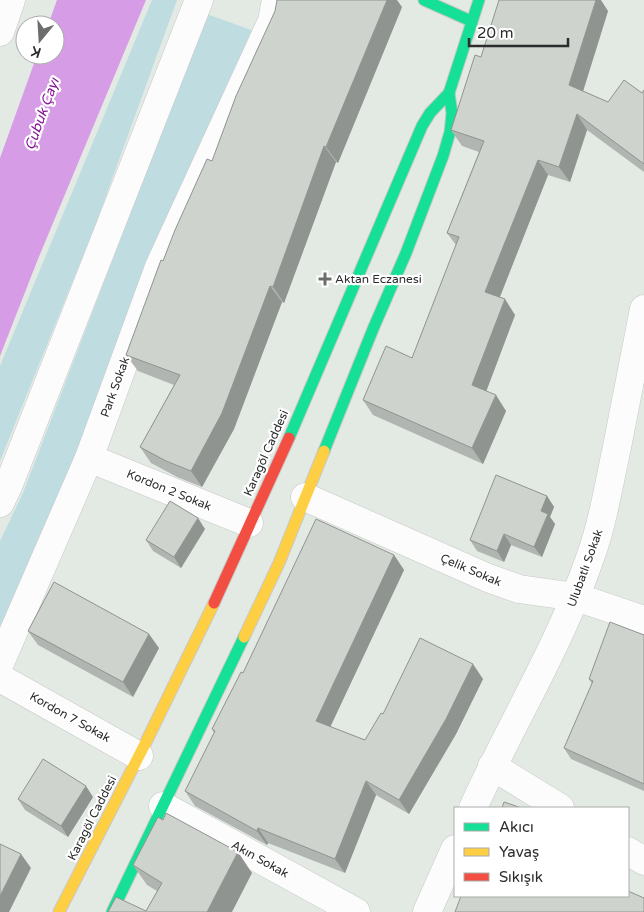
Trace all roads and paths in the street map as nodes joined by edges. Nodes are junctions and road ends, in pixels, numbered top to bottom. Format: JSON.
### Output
{"nodes":[{"id":1,"x":11,"y":0,"type":"edge"},
{"id":2,"x":198,"y":0,"type":"edge"},
{"id":3,"x":276,"y":0,"type":"edge"},
{"id":4,"x":424,"y":0,"type":"edge"},
{"id":5,"x":479,"y":0,"type":"edge"},
{"id":6,"x":472,"y":21,"type":"junction"},
{"id":7,"x":0,"y":32,"type":"edge"},
{"id":8,"x":449,"y":93,"type":"junction"},
{"id":9,"x":644,"y":309,"type":"edge"},
{"id":10,"x":89,"y":458,"type":"junction"},
{"id":11,"x":306,"y":497,"type":"junction"},
{"id":12,"x":0,"y":504,"type":"edge"},
{"id":13,"x":249,"y":523,"type":"junction"},
{"id":14,"x":576,"y":597,"type":"junction"},
{"id":15,"x":644,"y":620,"type":"edge"},
{"id":16,"x":0,"y":663,"type":"edge"},
{"id":17,"x":0,"y":678,"type":"edge"},
{"id":18,"x":139,"y":756,"type":"junction"},
{"id":19,"x":492,"y":766,"type":"junction"},
{"id":20,"x":163,"y":806,"type":"junction"},
{"id":21,"x":473,"y":807,"type":"edge"},
{"id":22,"x":558,"y":807,"type":"edge"},
{"id":23,"x":454,"y":851,"type":"edge"},
{"id":24,"x":629,"y":852,"type":"edge"},
{"id":25,"x":644,"y":861,"type":"edge"},
{"id":26,"x":59,"y":912,"type":"edge"},
{"id":27,"x":112,"y":912,"type":"edge"},
{"id":28,"x":356,"y":912,"type":"edge"},
{"id":29,"x":427,"y":912,"type":"edge"}],
"edges":[{"from":1,"to":7,"type":"street"},
{"from":2,"to":12,"type":"street"},
{"from":3,"to":10,"type":"street","name":"Park Sokak"},
{"from":4,"to":6,"type":"main road"},
{"from":5,"to":6,"type":"main road","name":"Karagöl Caddesi"},
{"from":6,"to":8,"type":"main road","name":"Karagöl Caddesi"},
{"from":8,"to":11,"type":"main road"},
{"from":8,"to":13,"type":"main road","name":"Karagöl Caddesi"},
{"from":9,"to":14,"type":"street","name":"Ulubatlı Sokak"},
{"from":10,"to":13,"type":"street","name":"Kordon 2 Sokak"},
{"from":10,"to":16,"type":"street","name":"Park Sokak"},
{"from":11,"to":14,"type":"street","name":"Çelik Sokak"},
{"from":11,"to":20,"type":"main road"},
{"from":13,"to":18,"type":"main road","name":"Karagöl Caddesi"},
{"from":14,"to":15,"type":"street","name":"Çelik Sokak"},
{"from":14,"to":19,"type":"street","name":"Ulubatlı Sokak"},
{"from":17,"to":18,"type":"street","name":"Kordon 7 Sokak"},
{"from":18,"to":26,"type":"main road","name":"Karagöl Caddesi"},
{"from":19,"to":21,"type":"street","name":"Ulubatlı Sokak"},
{"from":19,"to":22,"type":"street"},
{"from":20,"to":27,"type":"main road"},
{"from":20,"to":28,"type":"street","name":"Akın Sokak"},
{"from":23,"to":29,"type":"street"},
{"from":24,"to":25,"type":"street"}]}
